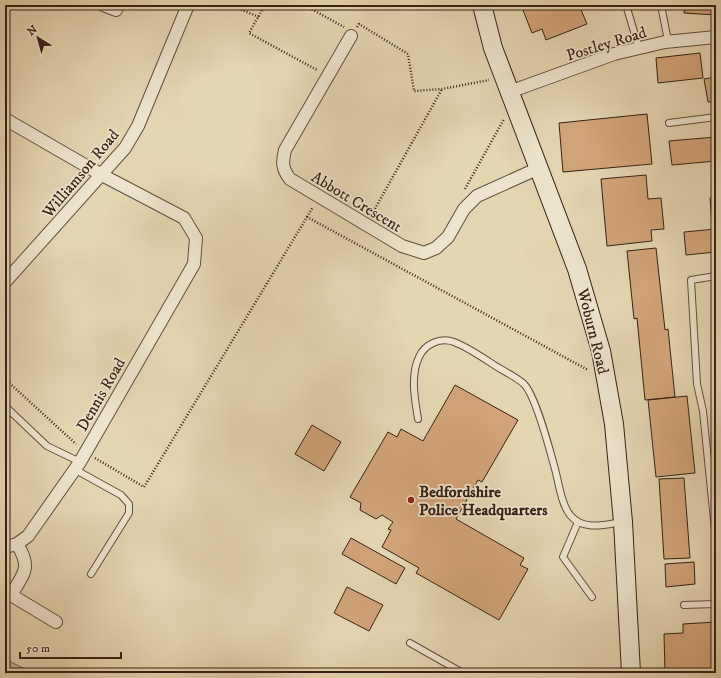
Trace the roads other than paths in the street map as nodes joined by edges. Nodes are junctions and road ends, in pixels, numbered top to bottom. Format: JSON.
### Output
{"nodes":[{"id":1,"x":103,"y":5,"type":"edge"},
{"id":2,"x":118,"y":5,"type":"edge"},
{"id":3,"x":188,"y":5,"type":"edge"},
{"id":4,"x":482,"y":5,"type":"edge"},
{"id":5,"x":626,"y":5,"type":"edge"},
{"id":6,"x":661,"y":5,"type":"edge"},
{"id":7,"x":353,"y":34,"type":"road end"},
{"id":8,"x":716,"y":37,"type":"edge"},
{"id":9,"x":668,"y":42,"type":"junction"},
{"id":10,"x":639,"y":48,"type":"junction"},
{"id":11,"x":509,"y":91,"type":"junction"},
{"id":12,"x":716,"y":117,"type":"edge"},
{"id":13,"x":5,"y":120,"type":"edge"},
{"id":14,"x":669,"y":123,"type":"dead end"},
{"id":15,"x":539,"y":168,"type":"junction"},
{"id":16,"x":102,"y":175,"type":"junction"},
{"id":17,"x":716,"y":276,"type":"edge"},
{"id":18,"x":5,"y":282,"type":"edge"},
{"id":19,"x":8,"y":409,"type":"dead end"},
{"id":20,"x":418,"y":420,"type":"dead end"},
{"id":21,"x":80,"y":461,"type":"junction"},
{"id":22,"x":578,"y":522,"type":"junction"},
{"id":23,"x":623,"y":522,"type":"junction"},
{"id":24,"x":716,"y":540,"type":"edge"},
{"id":25,"x":17,"y":544,"type":"junction"},
{"id":26,"x":5,"y":547,"type":"edge"},
{"id":27,"x":91,"y":574,"type":"dead end"},
{"id":28,"x":592,"y":597,"type":"dead end"},
{"id":29,"x":716,"y":604,"type":"edge"},
{"id":30,"x":684,"y":605,"type":"dead end"},
{"id":31,"x":56,"y":622,"type":"dead end"},
{"id":32,"x":410,"y":643,"type":"dead end"},
{"id":33,"x":464,"y":673,"type":"edge"},
{"id":34,"x":631,"y":673,"type":"edge"}],
"edges":[{"from":1,"to":2,"type":"street"},
{"from":3,"to":16,"type":"street","name":"Williamson Road"},
{"from":4,"to":11,"type":"main road","name":"Woburn Road"},
{"from":5,"to":10,"type":"lane"},
{"from":6,"to":9,"type":"lane"},
{"from":7,"to":15,"type":"street","name":"Abbott Crescent"},
{"from":8,"to":9,"type":"street","name":"Postley Road"},
{"from":9,"to":10,"type":"street","name":"Postley Road"},
{"from":10,"to":11,"type":"street","name":"Postley Road"},
{"from":11,"to":15,"type":"main road","name":"Woburn Road"},
{"from":12,"to":14,"type":"lane"},
{"from":13,"to":16,"type":"street"},
{"from":15,"to":23,"type":"main road","name":"Woburn Road"},
{"from":16,"to":18,"type":"street","name":"Williamson Road"},
{"from":16,"to":21,"type":"street","name":"Dennis Road"},
{"from":17,"to":24,"type":"lane"},
{"from":19,"to":21,"type":"lane"},
{"from":20,"to":22,"type":"lane"},
{"from":21,"to":25,"type":"street","name":"Dennis Road"},
{"from":21,"to":27,"type":"lane"},
{"from":22,"to":23,"type":"lane"},
{"from":22,"to":28,"type":"lane"},
{"from":23,"to":34,"type":"main road","name":"Woburn Road"},
{"from":25,"to":26,"type":"street","name":"Dennis Road"},
{"from":25,"to":31,"type":"street"},
{"from":29,"to":30,"type":"lane"},
{"from":32,"to":33,"type":"lane"}]}
